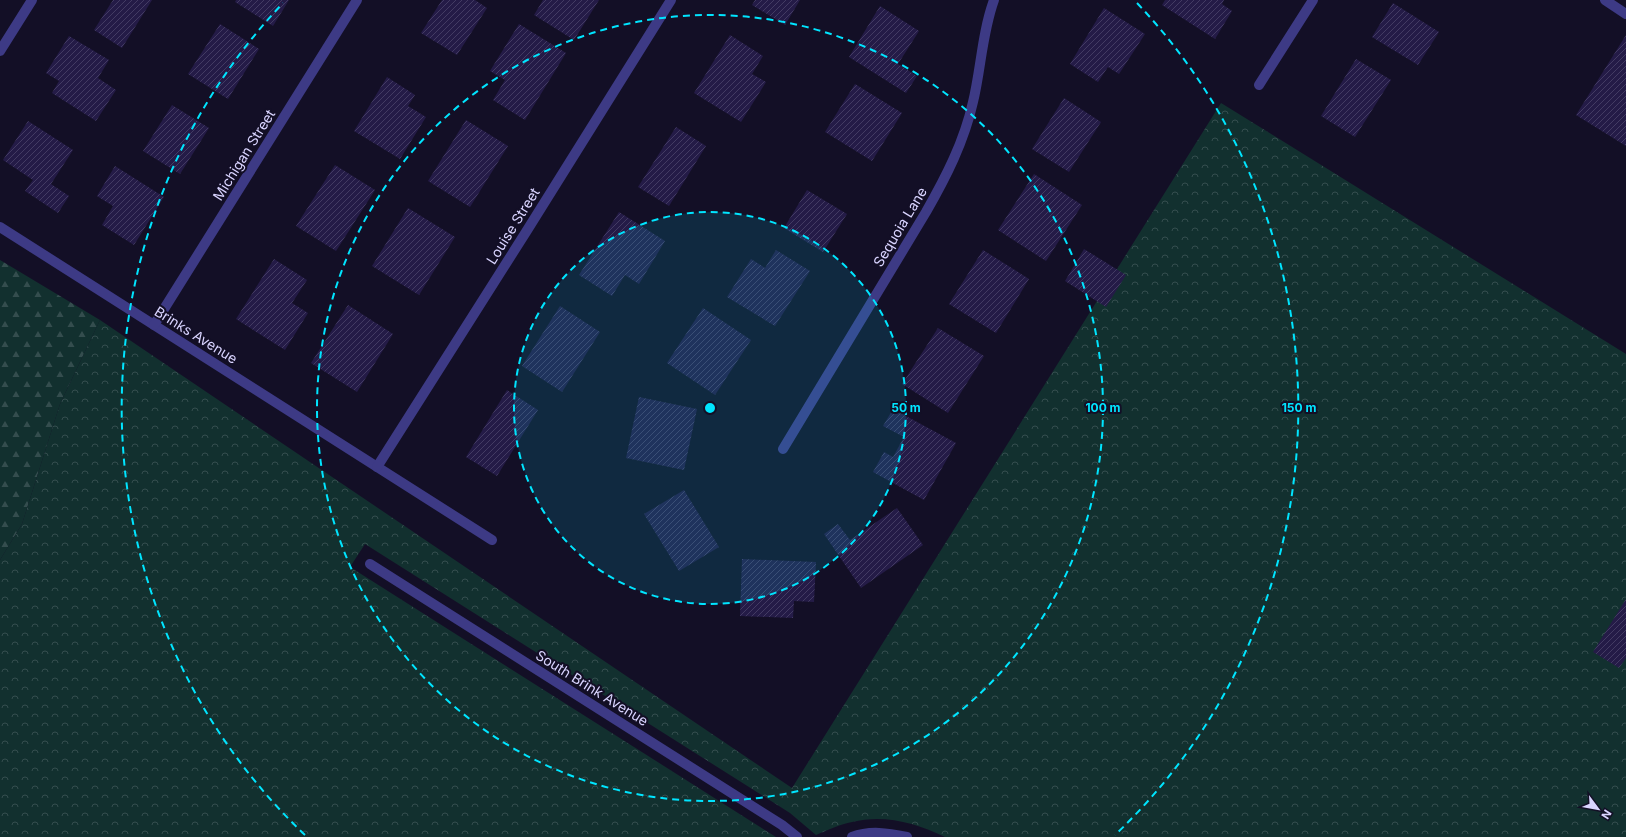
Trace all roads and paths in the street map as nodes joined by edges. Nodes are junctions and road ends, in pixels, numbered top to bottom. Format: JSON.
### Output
{"nodes":[{"id":1,"x":32,"y":0,"type":"edge"},
{"id":2,"x":357,"y":0,"type":"edge"},
{"id":3,"x":671,"y":0,"type":"edge"},
{"id":4,"x":994,"y":0,"type":"edge"},
{"id":5,"x":1313,"y":0,"type":"edge"},
{"id":6,"x":1605,"y":0,"type":"edge"},
{"id":7,"x":1626,"y":14,"type":"edge"},
{"id":8,"x":0,"y":51,"type":"edge"},
{"id":9,"x":1259,"y":85,"type":"dead end"},
{"id":10,"x":0,"y":228,"type":"edge"},
{"id":11,"x":154,"y":325,"type":"junction"},
{"id":12,"x":783,"y":449,"type":"dead end"},
{"id":13,"x":377,"y":466,"type":"junction"},
{"id":14,"x":492,"y":540,"type":"dead end"},
{"id":15,"x":370,"y":564,"type":"dead end"},
{"id":16,"x":798,"y":837,"type":"edge"},
{"id":17,"x":852,"y":837,"type":"edge"},
{"id":18,"x":907,"y":837,"type":"edge"}],
"edges":[{"from":1,"to":8,"type":"street"},
{"from":2,"to":11,"type":"street","name":"Michigan Street"},
{"from":3,"to":13,"type":"street","name":"Louise Street"},
{"from":4,"to":12,"type":"street","name":"Sequoia Lane"},
{"from":5,"to":9,"type":"street"},
{"from":6,"to":7,"type":"street"},
{"from":10,"to":11,"type":"street","name":"Brinks Avenue"},
{"from":11,"to":13,"type":"street","name":"Brinks Avenue"},
{"from":13,"to":14,"type":"street"},
{"from":15,"to":16,"type":"street","name":"South Brink Avenue"},
{"from":17,"to":18,"type":"street"}]}
